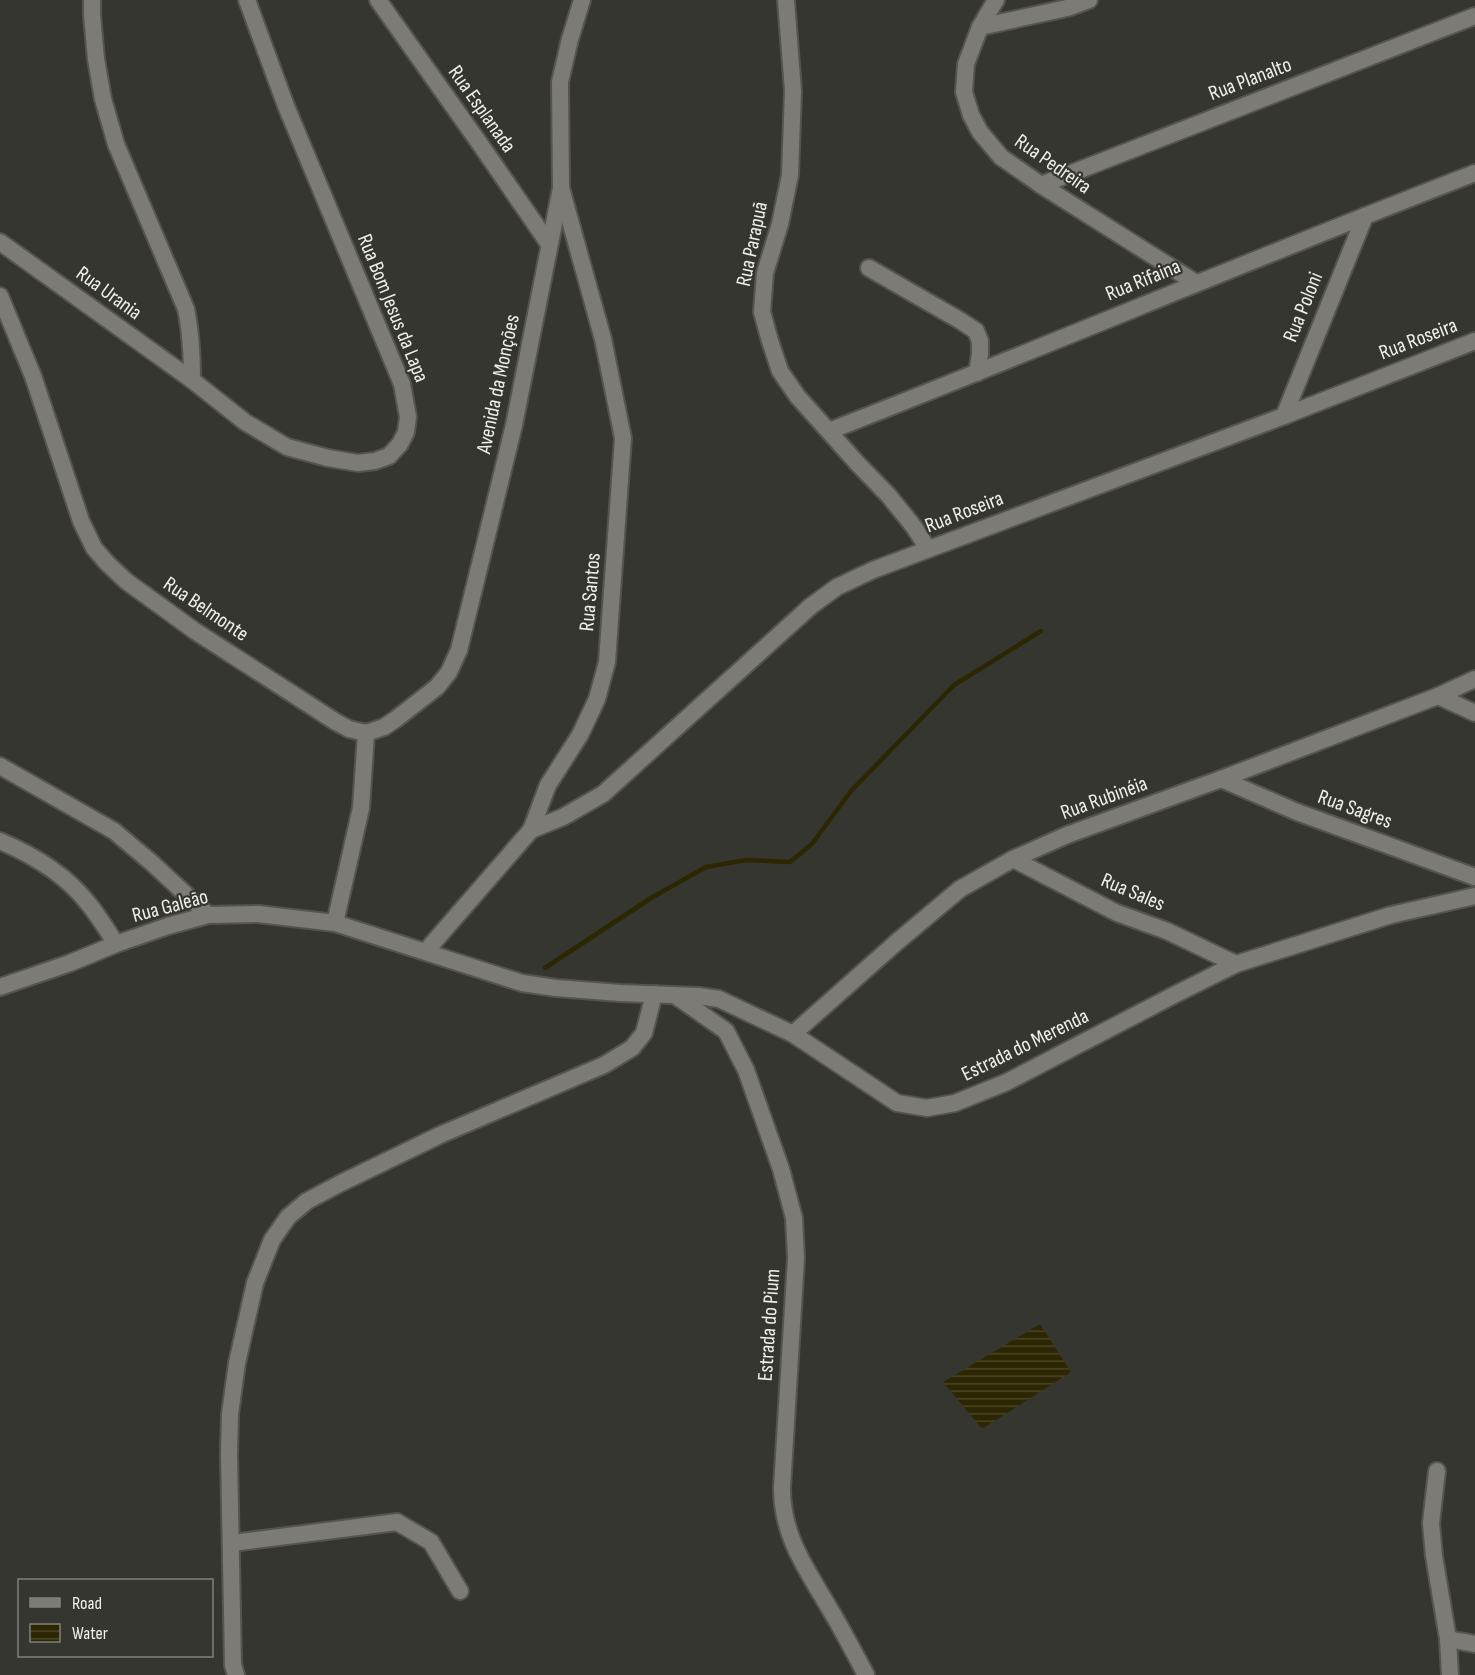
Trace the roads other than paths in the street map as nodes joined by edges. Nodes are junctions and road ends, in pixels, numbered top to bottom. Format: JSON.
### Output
{"nodes":[{"id":1,"x":92,"y":0,"type":"edge"},
{"id":2,"x":247,"y":0,"type":"edge"},
{"id":3,"x":378,"y":0,"type":"edge"},
{"id":4,"x":582,"y":0,"type":"edge"},
{"id":5,"x":786,"y":0,"type":"edge"},
{"id":6,"x":996,"y":0,"type":"edge"},
{"id":7,"x":1089,"y":0,"type":"edge"},
{"id":8,"x":1475,"y":16,"type":"edge"},
{"id":9,"x":980,"y":27,"type":"junction"},
{"id":10,"x":1475,"y":173,"type":"edge"},
{"id":11,"x":1041,"y":185,"type":"junction"},
{"id":12,"x":561,"y":188,"type":"junction"},
{"id":13,"x":1365,"y":216,"type":"junction"},
{"id":14,"x":0,"y":242,"type":"edge"},
{"id":15,"x":549,"y":244,"type":"junction"},
{"id":16,"x":869,"y":267,"type":"dead end"},
{"id":17,"x":1196,"y":283,"type":"junction"},
{"id":18,"x":0,"y":296,"type":"edge"},
{"id":19,"x":1475,"y":341,"type":"edge"},
{"id":20,"x":977,"y":373,"type":"junction"},
{"id":21,"x":192,"y":380,"type":"junction"},
{"id":22,"x":1284,"y":416,"type":"junction"},
{"id":23,"x":829,"y":431,"type":"junction"},
{"id":24,"x":928,"y":549,"type":"junction"},
{"id":25,"x":1475,"y":679,"type":"edge"},
{"id":26,"x":1438,"y":696,"type":"junction"},
{"id":27,"x":1475,"y":713,"type":"edge"},
{"id":28,"x":366,"y":733,"type":"junction"},
{"id":29,"x":0,"y":766,"type":"edge"},
{"id":30,"x":1221,"y":779,"type":"junction"},
{"id":31,"x":531,"y":830,"type":"junction"},
{"id":32,"x":0,"y":841,"type":"edge"},
{"id":33,"x":1013,"y":859,"type":"junction"},
{"id":34,"x":1475,"y":877,"type":"edge"},
{"id":35,"x":1475,"y":896,"type":"edge"},
{"id":36,"x":208,"y":915,"type":"junction"},
{"id":37,"x":335,"y":922,"type":"junction"},
{"id":38,"x":116,"y":944,"type":"junction"},
{"id":39,"x":426,"y":951,"type":"junction"},
{"id":40,"x":1236,"y":964,"type":"junction"},
{"id":41,"x":0,"y":987,"type":"edge"},
{"id":42,"x":654,"y":994,"type":"junction"},
{"id":43,"x":676,"y":996,"type":"junction"},
{"id":44,"x":739,"y":1008,"type":"junction"},
{"id":45,"x":726,"y":1030,"type":"junction"},
{"id":46,"x":793,"y":1034,"type":"junction"},
{"id":47,"x":1437,"y":1471,"type":"dead end"},
{"id":48,"x":232,"y":1543,"type":"junction"},
{"id":49,"x":460,"y":1591,"type":"dead end"},
{"id":50,"x":1448,"y":1638,"type":"junction"},
{"id":51,"x":1475,"y":1644,"type":"edge"},
{"id":52,"x":236,"y":1675,"type":"edge"},
{"id":53,"x":866,"y":1675,"type":"edge"},
{"id":54,"x":1450,"y":1675,"type":"edge"}],
"edges":[{"from":1,"to":21,"type":"street"},
{"from":2,"to":21,"type":"street","name":"Rua Bom Jesus da Lapa"},
{"from":3,"to":15,"type":"street","name":"Rua Esplanada"},
{"from":4,"to":12,"type":"street","name":"Avenida da Monções"},
{"from":5,"to":23,"type":"street","name":"Rua Parapuã"},
{"from":6,"to":9,"type":"street","name":"Rua Pedreira"},
{"from":7,"to":9,"type":"street"},
{"from":8,"to":11,"type":"street","name":"Rua Planalto"},
{"from":9,"to":11,"type":"street","name":"Rua Pedreira"},
{"from":10,"to":13,"type":"street","name":"Rua Rifaina"},
{"from":11,"to":17,"type":"street","name":"Rua Pedreira"},
{"from":12,"to":15,"type":"street","name":"Avenida da Monções"},
{"from":12,"to":31,"type":"street","name":"Rua Santos"},
{"from":13,"to":17,"type":"street","name":"Rua Rifaina"},
{"from":13,"to":22,"type":"street","name":"Rua Poloni"},
{"from":14,"to":21,"type":"street","name":"Rua Urania"},
{"from":15,"to":28,"type":"street","name":"Avenida da Monções"},
{"from":16,"to":20,"type":"street"},
{"from":17,"to":20,"type":"street","name":"Rua Rifaina"},
{"from":18,"to":28,"type":"street","name":"Rua Belmonte"},
{"from":19,"to":22,"type":"street","name":"Rua Roseira"},
{"from":20,"to":23,"type":"street","name":"Rua Rifaina"},
{"from":22,"to":24,"type":"street","name":"Rua Roseira"},
{"from":23,"to":24,"type":"street","name":"Rua Parapuã"},
{"from":24,"to":31,"type":"street","name":"Rua Roseira"},
{"from":25,"to":26,"type":"street","name":"Rua Rubinéia"},
{"from":26,"to":27,"type":"street"},
{"from":26,"to":30,"type":"street","name":"Rua Rubinéia"},
{"from":28,"to":37,"type":"street"},
{"from":29,"to":36,"type":"street"},
{"from":30,"to":33,"type":"street","name":"Rua Rubinéia"},
{"from":30,"to":34,"type":"street","name":"Rua Sagres"},
{"from":31,"to":39,"type":"street","name":"Rua Santos"},
{"from":32,"to":38,"type":"street"},
{"from":33,"to":40,"type":"street","name":"Rua Sales"},
{"from":33,"to":46,"type":"street","name":"Rua Rubinéia"},
{"from":35,"to":40,"type":"street","name":"Estrada do Merenda"},
{"from":36,"to":37,"type":"street","name":"Rua Galeão"},
{"from":36,"to":38,"type":"street","name":"Rua Galeão"},
{"from":37,"to":39,"type":"street","name":"Rua Galeão"},
{"from":38,"to":41,"type":"street","name":"Rua Galeão"},
{"from":39,"to":42,"type":"street","name":"Estrada do Merenda"},
{"from":40,"to":46,"type":"street","name":"Estrada do Merenda"},
{"from":42,"to":43,"type":"street","name":"Estrada do Merenda"},
{"from":42,"to":48,"type":"street"},
{"from":43,"to":44,"type":"street","name":"Estrada do Merenda"},
{"from":43,"to":45,"type":"street","name":"Estrada do Pium"},
{"from":44,"to":45,"type":"street"},
{"from":44,"to":46,"type":"street","name":"Estrada do Merenda"},
{"from":45,"to":53,"type":"street","name":"Estrada do Pium"},
{"from":47,"to":50,"type":"street"},
{"from":48,"to":49,"type":"street"},
{"from":48,"to":52,"type":"street"},
{"from":50,"to":51,"type":"street"},
{"from":50,"to":54,"type":"street"}]}
